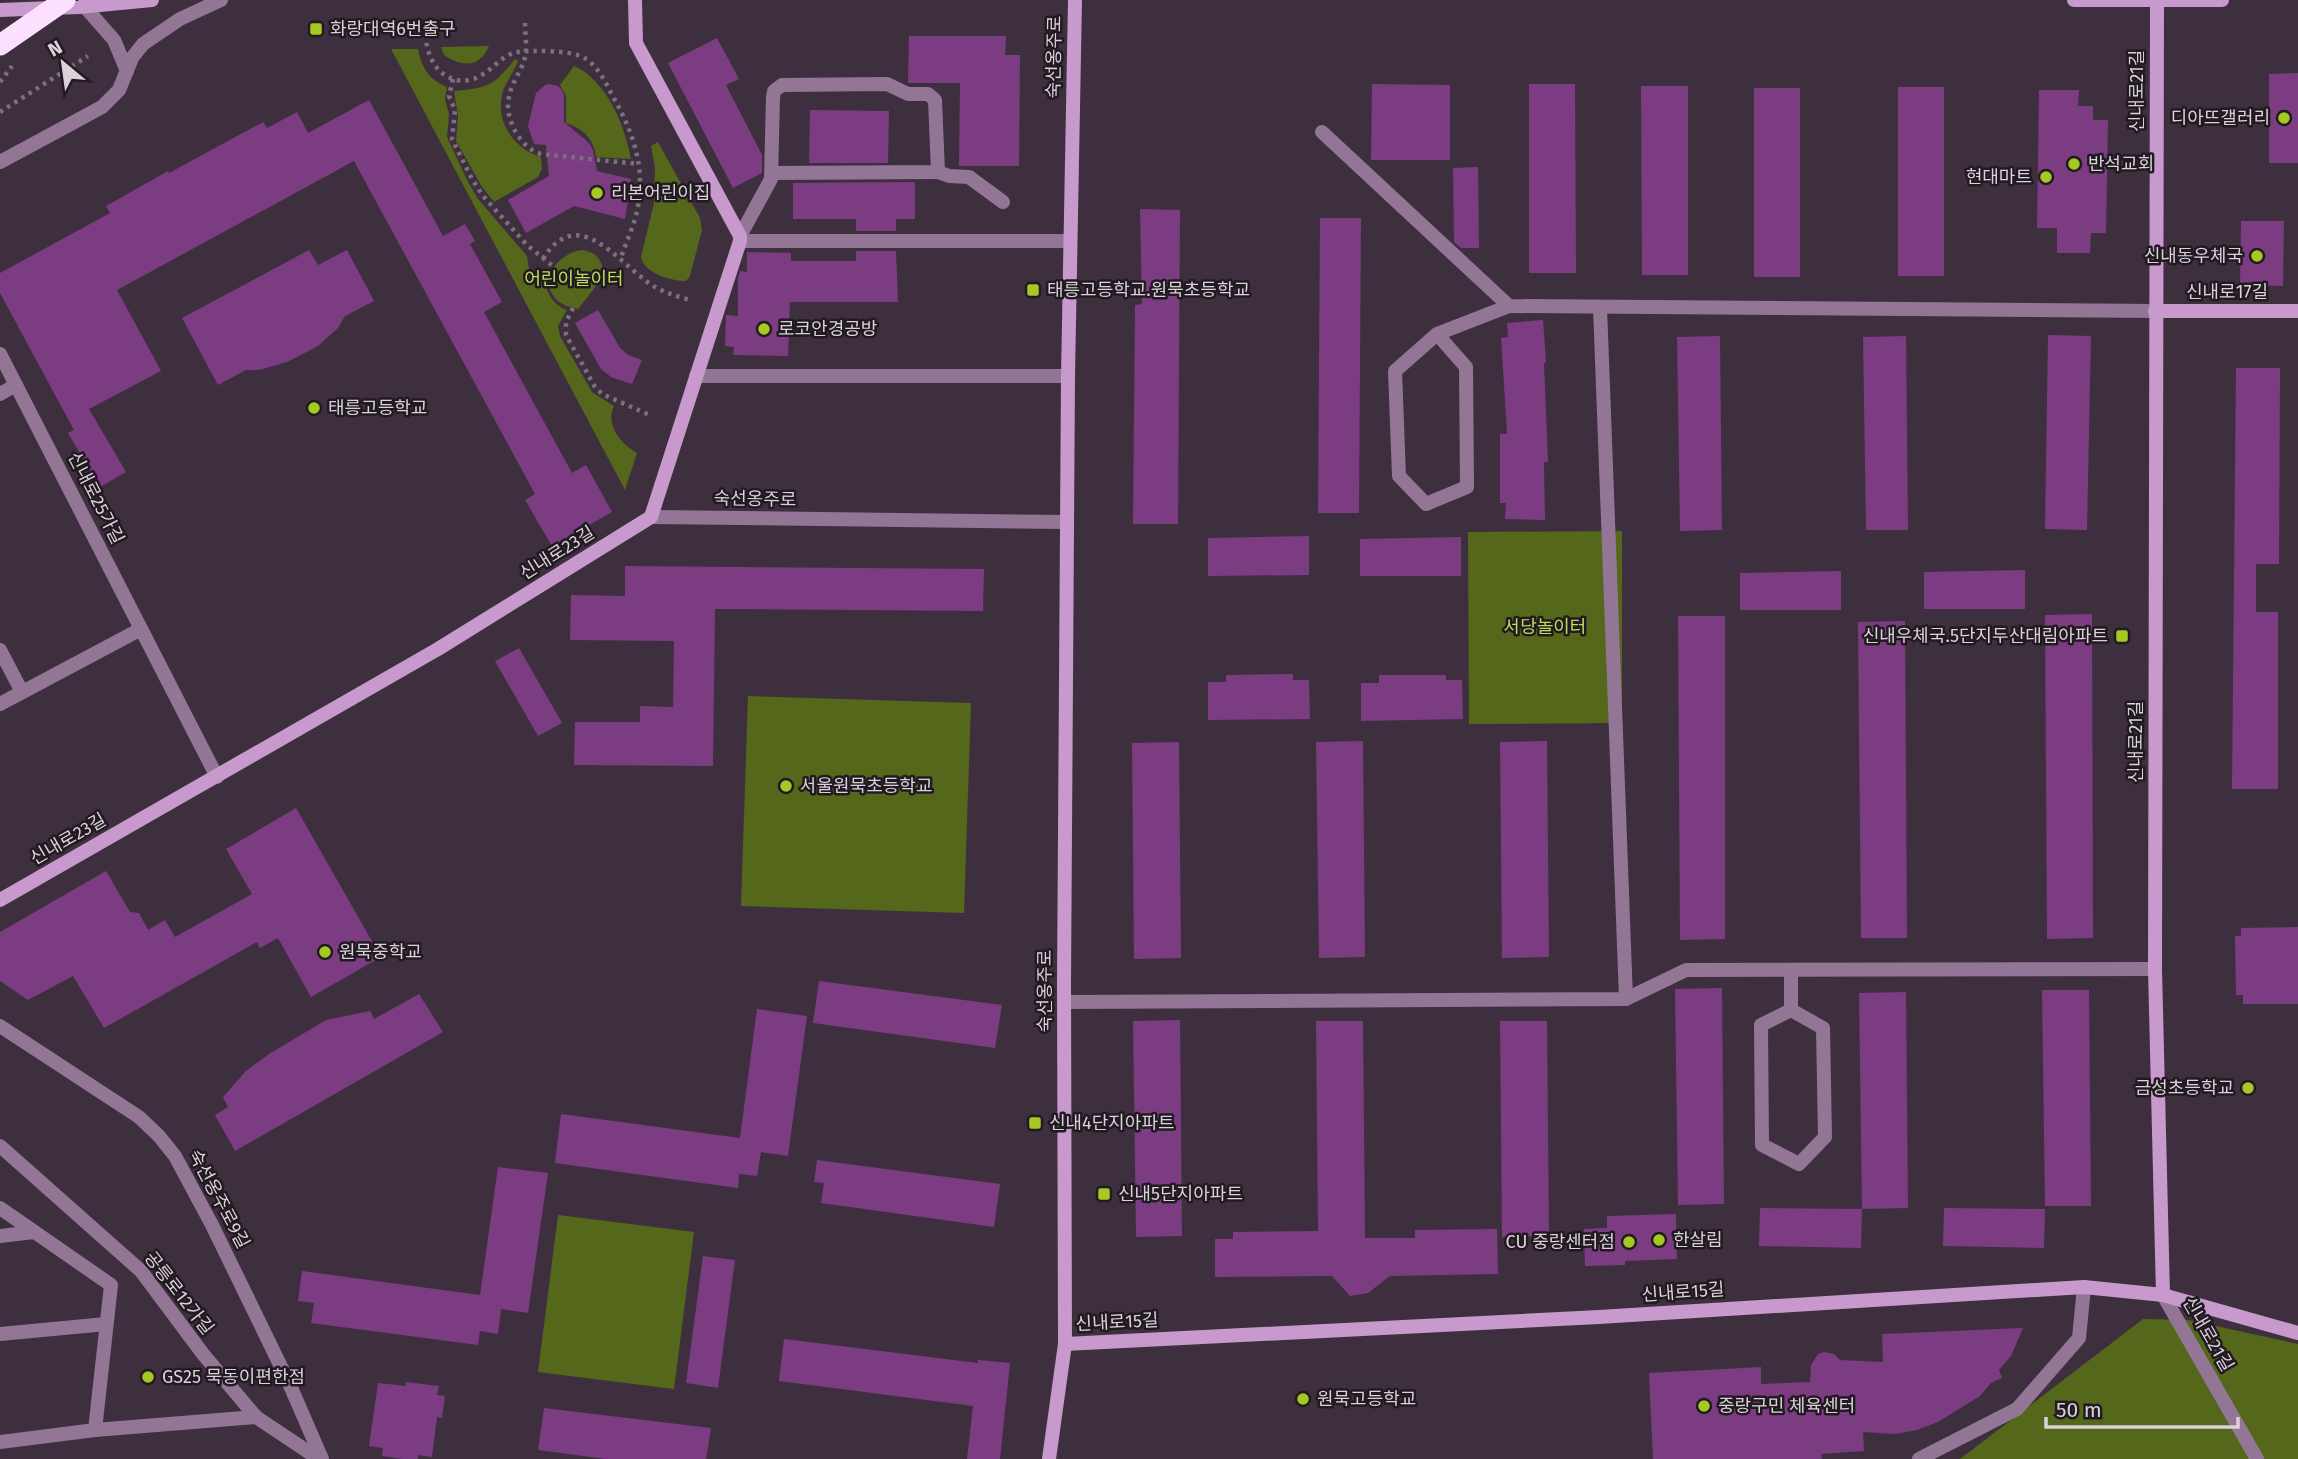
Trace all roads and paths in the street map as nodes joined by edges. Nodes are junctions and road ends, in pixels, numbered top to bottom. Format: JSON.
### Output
{"nodes":[{"id":1,"x":152,"y":0,"type":"edge"},
{"id":2,"x":221,"y":0,"type":"edge"},
{"id":3,"x":635,"y":0,"type":"edge"},
{"id":4,"x":1075,"y":0,"type":"edge"},
{"id":5,"x":2074,"y":0,"type":"edge"},
{"id":6,"x":2222,"y":0,"type":"edge"},
{"id":7,"x":2157,"y":1,"type":"edge"},
{"id":8,"x":76,"y":5,"type":"edge"},
{"id":9,"x":0,"y":10,"type":"edge"},
{"id":10,"x":525,"y":23,"type":"dead end"},
{"id":11,"x":424,"y":26,"type":"dead end"},
{"id":12,"x":0,"y":45,"type":"edge"},
{"id":13,"x":526,"y":52,"type":"junction"},
{"id":14,"x":88,"y":56,"type":"dead end"},
{"id":15,"x":127,"y":71,"type":"junction"},
{"id":16,"x":453,"y":79,"type":"junction"},
{"id":17,"x":0,"y":112,"type":"edge"},
{"id":18,"x":1322,"y":132,"type":"dead end"},
{"id":19,"x":0,"y":162,"type":"edge"},
{"id":20,"x":638,"y":164,"type":"junction"},
{"id":21,"x":938,"y":172,"type":"junction"},
{"id":22,"x":773,"y":173,"type":"junction"},
{"id":23,"x":1003,"y":202,"type":"dead end"},
{"id":24,"x":740,"y":239,"type":"junction"},
{"id":25,"x":1069,"y":241,"type":"junction"},
{"id":26,"x":543,"y":259,"type":"junction"},
{"id":27,"x":620,"y":260,"type":"junction"},
{"id":28,"x":554,"y":267,"type":"dead end"},
{"id":29,"x":690,"y":300,"type":"dead end"},
{"id":30,"x":1509,"y":306,"type":"junction"},
{"id":31,"x":1600,"y":307,"type":"junction"},
{"id":32,"x":573,"y":308,"type":"dead end"},
{"id":33,"x":2155,"y":311,"type":"junction"},
{"id":34,"x":2298,"y":311,"type":"edge"},
{"id":35,"x":1437,"y":334,"type":"junction"},
{"id":36,"x":0,"y":354,"type":"edge"},
{"id":37,"x":696,"y":376,"type":"junction"},
{"id":38,"x":1068,"y":376,"type":"junction"},
{"id":39,"x":16,"y":385,"type":"junction"},
{"id":40,"x":0,"y":394,"type":"edge"},
{"id":41,"x":652,"y":416,"type":"dead end"},
{"id":42,"x":652,"y":517,"type":"junction"},
{"id":43,"x":1067,"y":522,"type":"junction"},
{"id":44,"x":141,"y":629,"type":"junction"},
{"id":45,"x":0,"y":650,"type":"edge"},
{"id":46,"x":22,"y":692,"type":"junction"},
{"id":47,"x":0,"y":704,"type":"edge"},
{"id":48,"x":217,"y":777,"type":"junction"},
{"id":49,"x":0,"y":900,"type":"edge"},
{"id":50,"x":2155,"y":969,"type":"junction"},
{"id":51,"x":1791,"y":970,"type":"junction"},
{"id":52,"x":1626,"y":999,"type":"junction"},
{"id":53,"x":1064,"y":1002,"type":"junction"},
{"id":54,"x":1791,"y":1010,"type":"junction"},
{"id":55,"x":0,"y":1026,"type":"edge"},
{"id":56,"x":0,"y":1146,"type":"edge"},
{"id":57,"x":0,"y":1208,"type":"edge"},
{"id":58,"x":34,"y":1232,"type":"junction"},
{"id":59,"x":0,"y":1236,"type":"edge"},
{"id":60,"x":2084,"y":1287,"type":"junction"},
{"id":61,"x":2163,"y":1295,"type":"junction"},
{"id":62,"x":106,"y":1324,"type":"junction"},
{"id":63,"x":2298,"y":1333,"type":"edge"},
{"id":64,"x":0,"y":1334,"type":"edge"},
{"id":65,"x":1065,"y":1344,"type":"junction"},
{"id":66,"x":256,"y":1417,"type":"junction"},
{"id":67,"x":95,"y":1430,"type":"junction"},
{"id":68,"x":0,"y":1441,"type":"edge"},
{"id":69,"x":320,"y":1459,"type":"edge"},
{"id":70,"x":1049,"y":1459,"type":"edge"},
{"id":71,"x":1919,"y":1459,"type":"edge"},
{"id":72,"x":2257,"y":1459,"type":"edge"}],
"edges":[{"from":1,"to":8,"type":"street"},
{"from":2,"to":15,"type":"street"},
{"from":3,"to":24,"type":"street"},
{"from":4,"to":25,"type":"street","name":"숙선옹주로"},
{"from":5,"to":7,"type":"street"},
{"from":6,"to":7,"type":"street"},
{"from":7,"to":33,"type":"street","name":"신내로21길"},
{"from":8,"to":9,"type":"street"},
{"from":8,"to":12,"type":"highway"},
{"from":8,"to":15,"type":"street"},
{"from":10,"to":13,"type":"path"},
{"from":11,"to":16,"type":"path"},
{"from":13,"to":16,"type":"path"},
{"from":13,"to":20,"type":"path"},
{"from":13,"to":20,"type":"path"},
{"from":14,"to":17,"type":"path"},
{"from":15,"to":19,"type":"street"},
{"from":16,"to":26,"type":"path"},
{"from":18,"to":30,"type":"street"},
{"from":20,"to":27,"type":"path"},
{"from":21,"to":22,"type":"street"},
{"from":21,"to":22,"type":"street"},
{"from":21,"to":23,"type":"street"},
{"from":22,"to":24,"type":"street"},
{"from":24,"to":25,"type":"street"},
{"from":24,"to":37,"type":"street"},
{"from":25,"to":38,"type":"street","name":"숙선옹주로"},
{"from":26,"to":27,"type":"path"},
{"from":26,"to":28,"type":"path"},
{"from":27,"to":29,"type":"path"},
{"from":30,"to":31,"type":"street"},
{"from":30,"to":35,"type":"street"},
{"from":31,"to":33,"type":"street"},
{"from":31,"to":52,"type":"street"},
{"from":32,"to":41,"type":"path"},
{"from":33,"to":34,"type":"street","name":"신내로17길"},
{"from":33,"to":50,"type":"street","name":"신내로21길"},
{"from":35,"to":35,"type":"street"},
{"from":36,"to":39,"type":"street","name":"신내로25가길"},
{"from":37,"to":38,"type":"street"},
{"from":37,"to":42,"type":"street"},
{"from":38,"to":43,"type":"street","name":"숙선옹주로"},
{"from":39,"to":40,"type":"street"},
{"from":39,"to":44,"type":"street","name":"신내로25가길"},
{"from":42,"to":43,"type":"street","name":"숙선옹주로"},
{"from":42,"to":48,"type":"street","name":"신내로23길"},
{"from":43,"to":53,"type":"street","name":"숙선옹주로"},
{"from":44,"to":46,"type":"street"},
{"from":44,"to":48,"type":"street","name":"신내로25가길"},
{"from":45,"to":46,"type":"street"},
{"from":46,"to":47,"type":"street"},
{"from":48,"to":49,"type":"street","name":"신내로23길"},
{"from":50,"to":51,"type":"street"},
{"from":50,"to":61,"type":"street","name":"신내로21길"},
{"from":51,"to":52,"type":"street"},
{"from":51,"to":54,"type":"street"},
{"from":52,"to":53,"type":"street"},
{"from":53,"to":65,"type":"street","name":"숙선옹주로"},
{"from":54,"to":54,"type":"street"},
{"from":55,"to":69,"type":"street","name":"숙선옹주로9길"},
{"from":56,"to":66,"type":"street","name":"공릉로12가길"},
{"from":57,"to":58,"type":"street"},
{"from":58,"to":59,"type":"street"},
{"from":58,"to":62,"type":"street"},
{"from":60,"to":61,"type":"street","name":"신내로15길"},
{"from":60,"to":65,"type":"street","name":"신내로15길"},
{"from":60,"to":71,"type":"street"},
{"from":61,"to":63,"type":"street","name":"신내로15길"},
{"from":61,"to":72,"type":"street","name":"신내로21길"},
{"from":62,"to":64,"type":"street"},
{"from":62,"to":67,"type":"street"},
{"from":65,"to":70,"type":"street","name":"숙선옹주로"},
{"from":66,"to":67,"type":"street"},
{"from":66,"to":69,"type":"street","name":"숙선옹주로9길"},
{"from":67,"to":68,"type":"street"}]}
